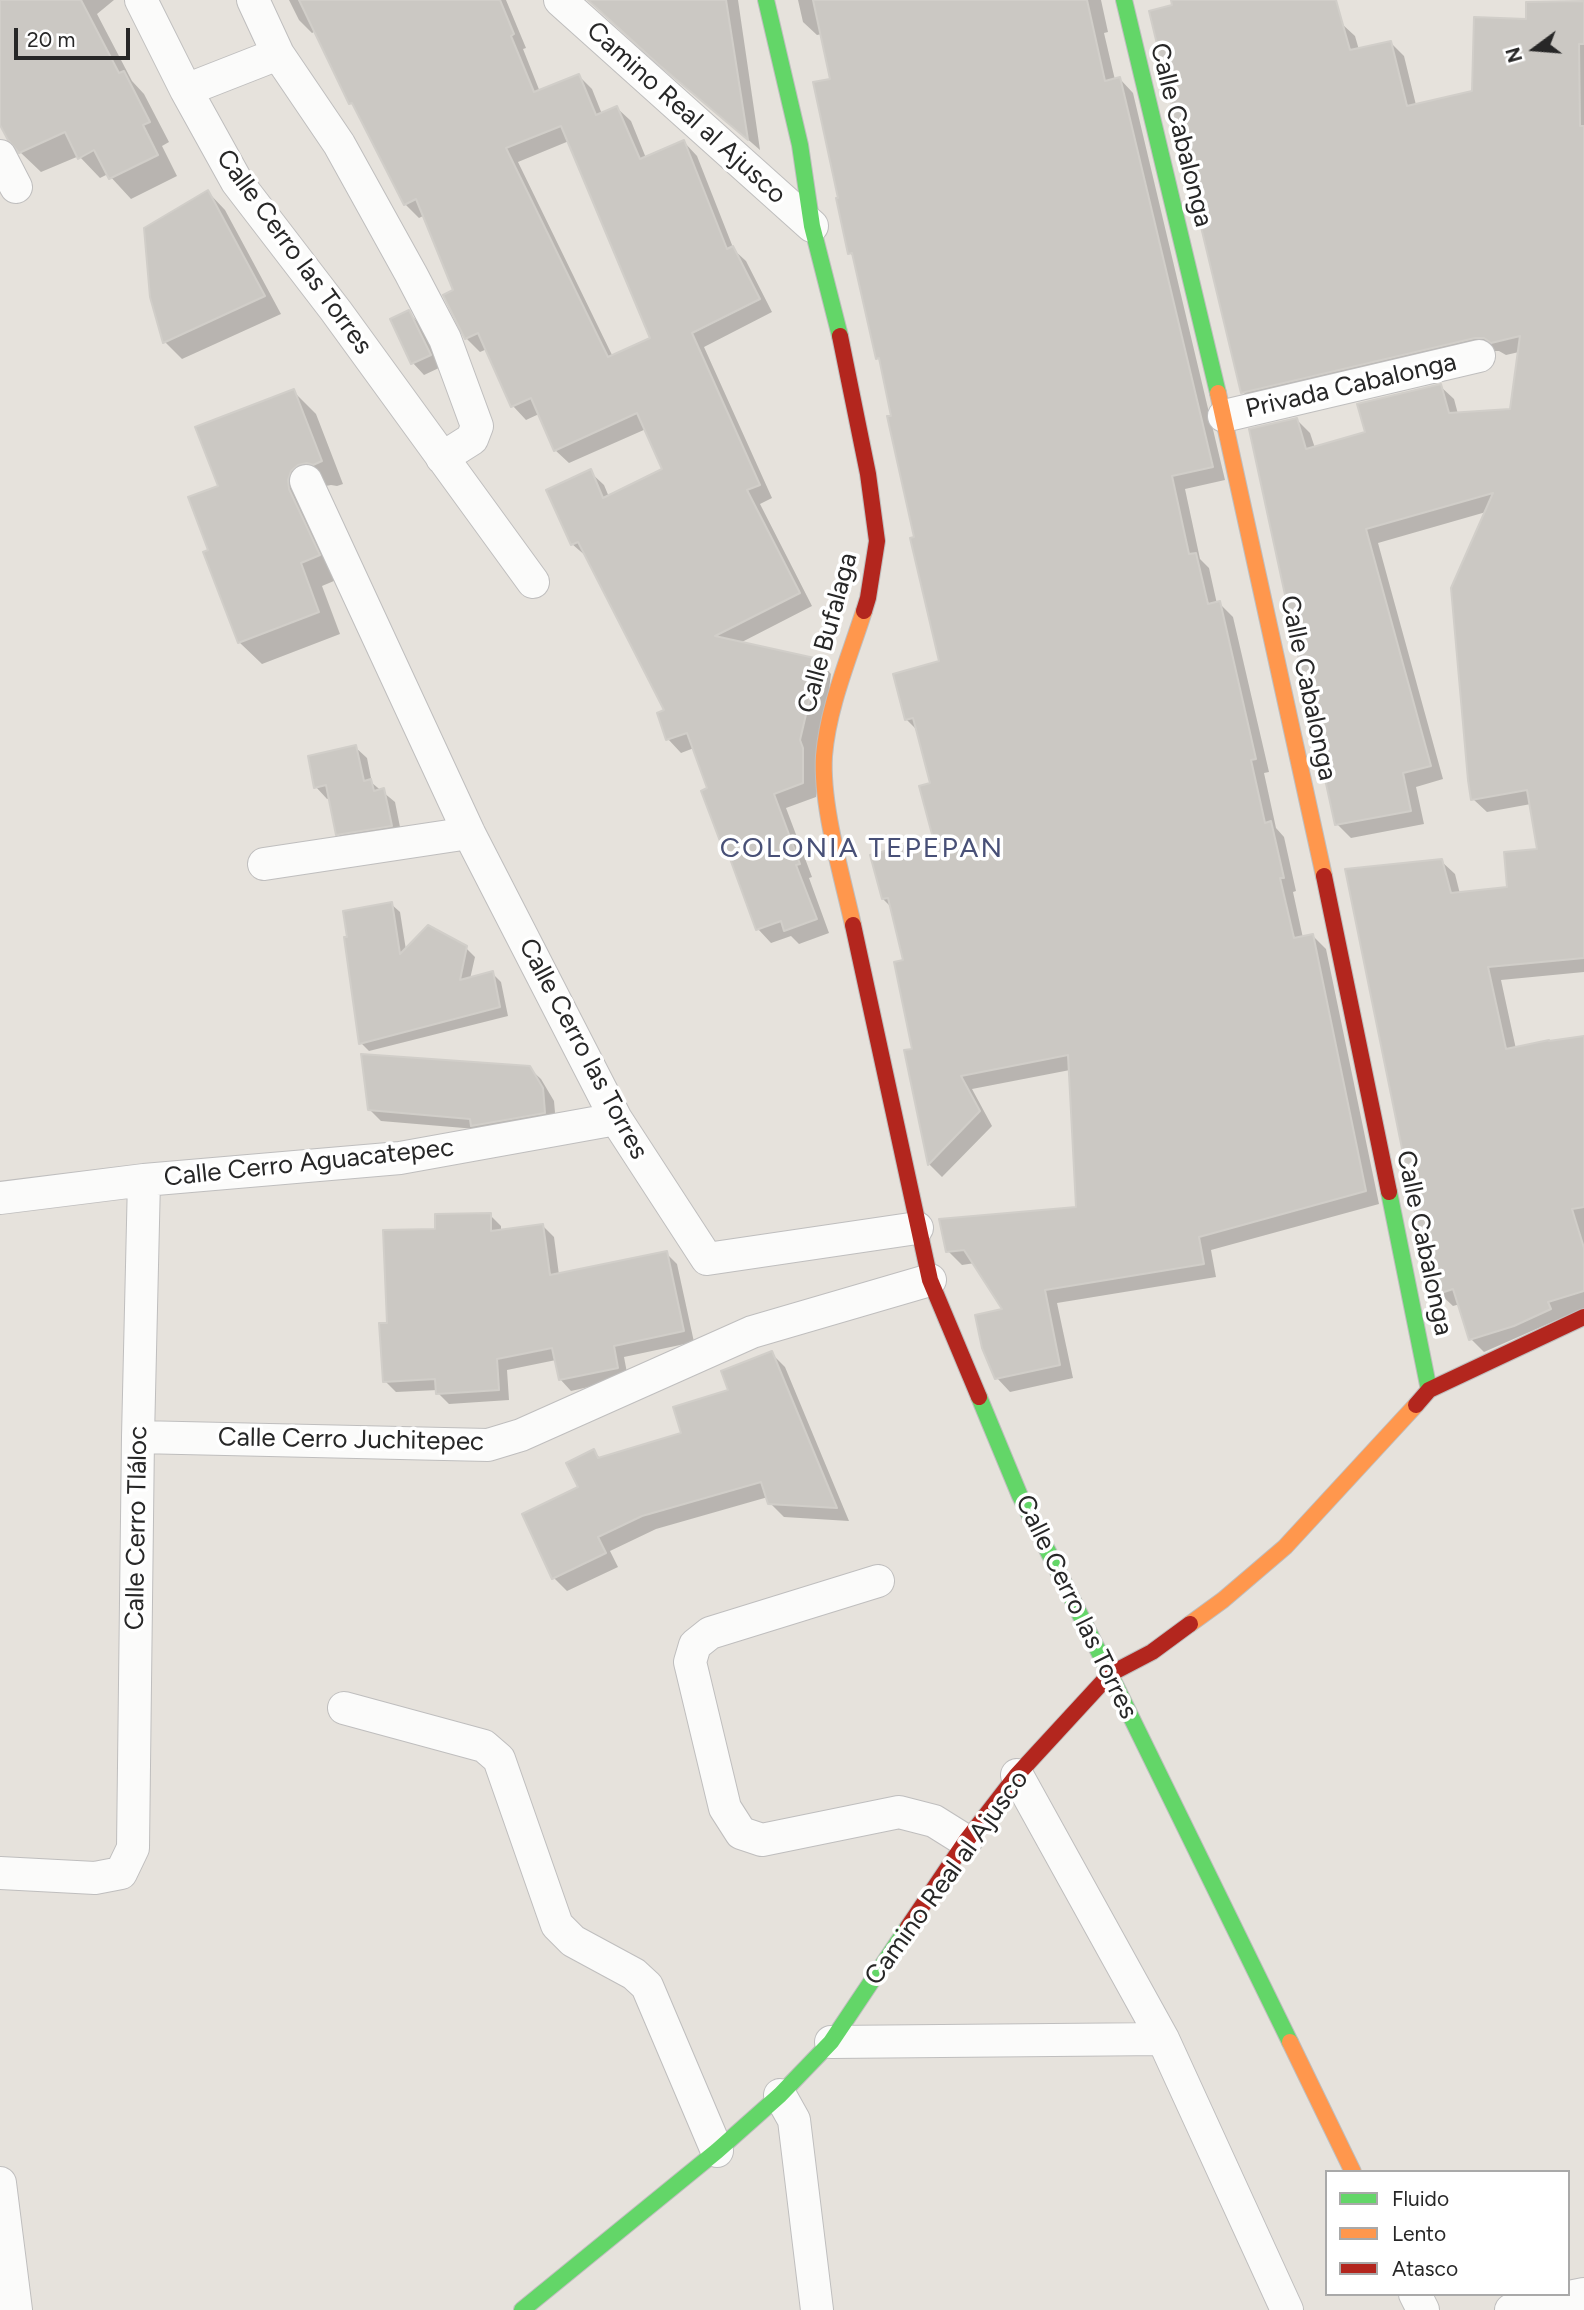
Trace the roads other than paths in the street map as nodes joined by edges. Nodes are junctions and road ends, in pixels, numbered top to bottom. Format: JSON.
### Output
{"nodes":[{"id":1,"x":141,"y":0,"type":"edge"},
{"id":2,"x":253,"y":0,"type":"edge"},
{"id":3,"x":560,"y":0,"type":"edge"},
{"id":4,"x":766,"y":0,"type":"edge"},
{"id":5,"x":1124,"y":0,"type":"edge"},
{"id":6,"x":278,"y":54,"type":"junction"},
{"id":7,"x":186,"y":90,"type":"junction"},
{"id":8,"x":0,"y":156,"type":"edge"},
{"id":9,"x":16,"y":187,"type":"dead end"},
{"id":10,"x":812,"y":226,"type":"junction"},
{"id":11,"x":1479,"y":356,"type":"dead end"},
{"id":12,"x":1224,"y":416,"type":"junction"},
{"id":13,"x":442,"y":458,"type":"junction"},
{"id":14,"x":306,"y":481,"type":"dead end"},
{"id":15,"x":533,"y":582,"type":"dead end"},
{"id":16,"x":469,"y":833,"type":"junction"},
{"id":17,"x":264,"y":864,"type":"dead end"},
{"id":18,"x":616,"y":1119,"type":"junction"},
{"id":19,"x":144,"y":1180,"type":"junction"},
{"id":20,"x":0,"y":1198,"type":"edge"},
{"id":21,"x":917,"y":1228,"type":"junction"},
{"id":22,"x":930,"y":1280,"type":"junction"},
{"id":23,"x":1584,"y":1317,"type":"edge"},
{"id":24,"x":1429,"y":1390,"type":"junction"},
{"id":25,"x":138,"y":1437,"type":"junction"},
{"id":26,"x":878,"y":1581,"type":"dead end"},
{"id":27,"x":1111,"y":1674,"type":"junction"},
{"id":28,"x":344,"y":1709,"type":"dead end"},
{"id":29,"x":1017,"y":1776,"type":"junction"},
{"id":30,"x":966,"y":1841,"type":"junction"},
{"id":31,"x":0,"y":1873,"type":"edge"},
{"id":32,"x":1163,"y":2039,"type":"junction"},
{"id":33,"x":831,"y":2042,"type":"junction"},
{"id":34,"x":780,"y":2095,"type":"junction"},
{"id":35,"x":717,"y":2151,"type":"junction"},
{"id":36,"x":1352,"y":2170,"type":"edge"},
{"id":37,"x":0,"y":2183,"type":"edge"},
{"id":38,"x":1566,"y":2302,"type":"edge"},
{"id":39,"x":16,"y":2310,"type":"edge"},
{"id":40,"x":522,"y":2310,"type":"edge"},
{"id":41,"x":817,"y":2310,"type":"edge"},
{"id":42,"x":1287,"y":2310,"type":"edge"},
{"id":43,"x":1511,"y":2310,"type":"edge"}],
"edges":[{"from":1,"to":7,"type":"street","name":"Calle Cerro las Torres"},
{"from":2,"to":6,"type":"street"},
{"from":3,"to":10,"type":"street","name":"Camino Real al Ajusco"},
{"from":4,"to":10,"type":"street","name":"Calle Bufalaga"},
{"from":5,"to":12,"type":"street","name":"Calle Cabalonga"},
{"from":6,"to":7,"type":"street"},
{"from":6,"to":13,"type":"street"},
{"from":7,"to":13,"type":"street","name":"Calle Cerro las Torres"},
{"from":8,"to":9,"type":"street"},
{"from":10,"to":21,"type":"street","name":"Calle Bufalaga"},
{"from":11,"to":12,"type":"street","name":"Privada Cabalonga"},
{"from":12,"to":24,"type":"street","name":"Calle Cabalonga"},
{"from":13,"to":15,"type":"street","name":"Calle Cerro las Torres"},
{"from":14,"to":16,"type":"street","name":"Calle Cerro las Torres"},
{"from":16,"to":17,"type":"street"},
{"from":16,"to":18,"type":"street","name":"Calle Cerro las Torres"},
{"from":18,"to":19,"type":"street","name":"Calle Cerro Aguacatepec"},
{"from":18,"to":21,"type":"street","name":"Calle Cerro las Torres"},
{"from":19,"to":20,"type":"street","name":"Calle Cerro Aguacatepec"},
{"from":19,"to":25,"type":"street","name":"Calle Cerro Tláloc"},
{"from":21,"to":22,"type":"street","name":"Calle Bufalaga"},
{"from":22,"to":25,"type":"street","name":"Calle Cerro Juchitepec"},
{"from":22,"to":27,"type":"street","name":"Calle Cerro las Torres"},
{"from":23,"to":24,"type":"street","name":"Camino Real al Ajusco"},
{"from":24,"to":27,"type":"street","name":"Camino Real al Ajusco"},
{"from":25,"to":31,"type":"street","name":"Calle Cerro Tláloc"},
{"from":26,"to":30,"type":"street"},
{"from":27,"to":29,"type":"street","name":"Camino Real al Ajusco"},
{"from":27,"to":36,"type":"street","name":"Calle Cerro las Torres"},
{"from":28,"to":35,"type":"street"},
{"from":29,"to":30,"type":"street","name":"Camino Real al Ajusco"},
{"from":29,"to":32,"type":"street"},
{"from":30,"to":33,"type":"street","name":"Camino Real al Ajusco"},
{"from":32,"to":33,"type":"street"},
{"from":32,"to":42,"type":"street"},
{"from":33,"to":34,"type":"street","name":"Camino Real al Ajusco"},
{"from":34,"to":35,"type":"street","name":"Camino Real al Ajusco"},
{"from":34,"to":41,"type":"street"},
{"from":35,"to":40,"type":"street","name":"Camino Real al Ajusco"},
{"from":37,"to":39,"type":"street"},
{"from":38,"to":43,"type":"street"}]}
